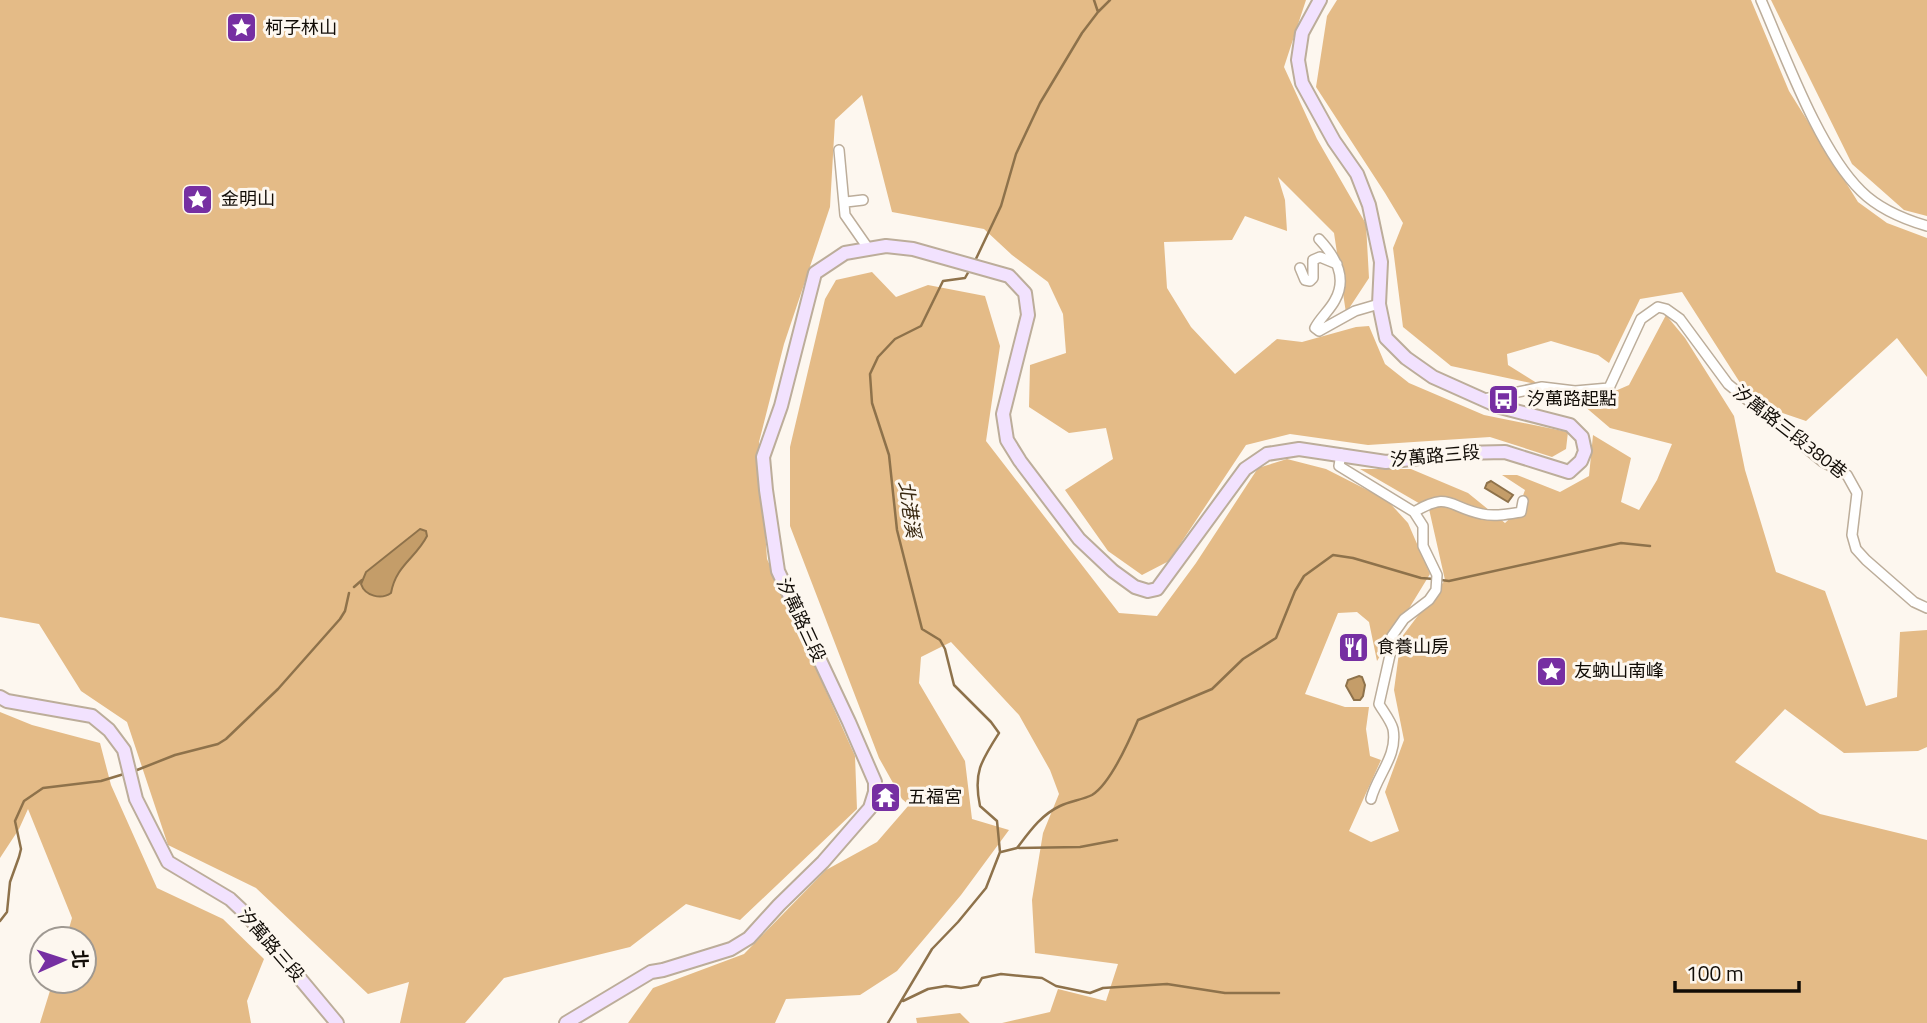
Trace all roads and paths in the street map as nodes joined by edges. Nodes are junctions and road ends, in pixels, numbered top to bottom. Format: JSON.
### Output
{"nodes":[{"id":1,"x":1320,"y":0,"type":"edge"},
{"id":2,"x":1761,"y":0,"type":"edge"},
{"id":3,"x":839,"y":150,"type":"dead end"},
{"id":4,"x":863,"y":200,"type":"dead end"},
{"id":5,"x":846,"y":202,"type":"junction"},
{"id":6,"x":1927,"y":226,"type":"edge"},
{"id":7,"x":1319,"y":239,"type":"dead end"},
{"id":8,"x":868,"y":248,"type":"junction"},
{"id":9,"x":1337,"y":264,"type":"junction"},
{"id":10,"x":1300,"y":268,"type":"dead end"},
{"id":11,"x":1379,"y":303,"type":"junction"},
{"id":12,"x":1482,"y":400,"type":"junction"},
{"id":13,"x":1341,"y":454,"type":"junction"},
{"id":14,"x":1523,"y":501,"type":"dead end"},
{"id":15,"x":1414,"y":512,"type":"junction"},
{"id":16,"x":1927,"y":608,"type":"edge"},
{"id":17,"x":0,"y":697,"type":"edge"},
{"id":18,"x":1371,"y":799,"type":"dead end"},
{"id":19,"x":337,"y":1023,"type":"edge"},
{"id":20,"x":566,"y":1023,"type":"edge"}],
"edges":[{"from":1,"to":11,"type":"street","name":"汐萬路三段"},
{"from":2,"to":6,"type":"street"},
{"from":3,"to":5,"type":"street"},
{"from":4,"to":5,"type":"street"},
{"from":5,"to":8,"type":"street"},
{"from":7,"to":9,"type":"street"},
{"from":8,"to":13,"type":"street","name":"汐萬路三段"},
{"from":8,"to":20,"type":"street","name":"汐萬路三段"},
{"from":9,"to":10,"type":"street"},
{"from":9,"to":11,"type":"street"},
{"from":11,"to":12,"type":"street","name":"汐萬路三段"},
{"from":12,"to":13,"type":"street","name":"汐萬路三段"},
{"from":12,"to":16,"type":"street","name":"汐萬路三段380巷"},
{"from":13,"to":15,"type":"street"},
{"from":14,"to":15,"type":"street"},
{"from":15,"to":18,"type":"street"},
{"from":17,"to":19,"type":"street","name":"汐萬路三段"}]}
